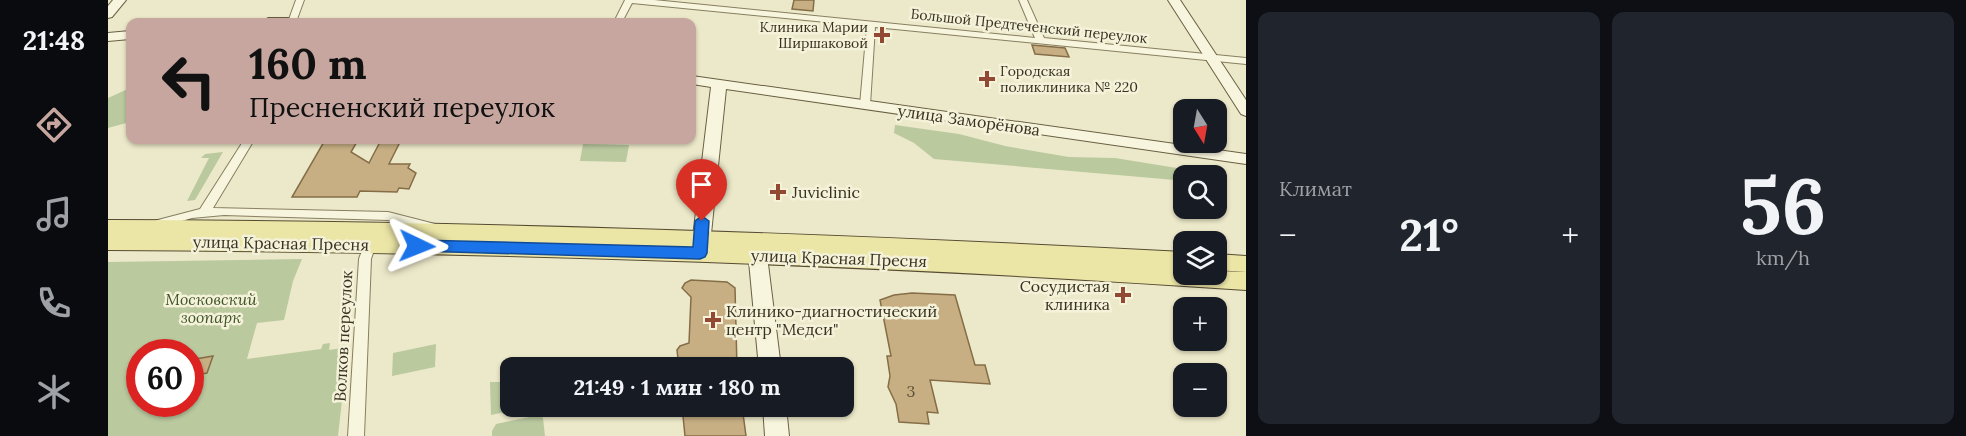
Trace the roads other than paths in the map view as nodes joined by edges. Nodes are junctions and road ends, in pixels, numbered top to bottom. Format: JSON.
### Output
{"nodes":[{"id":1,"x":120,"y":0,"type":"edge"},
{"id":2,"x":300,"y":0,"type":"edge"},
{"id":3,"x":630,"y":0,"type":"edge"},
{"id":4,"x":1023,"y":0,"type":"edge"},
{"id":5,"x":1174,"y":0,"type":"edge"},
{"id":6,"x":108,"y":14,"type":"edge"},
{"id":7,"x":293,"y":18,"type":"edge"},
{"id":8,"x":620,"y":18,"type":"edge"},
{"id":9,"x":871,"y":24,"type":"junction"},
{"id":10,"x":126,"y":35,"type":"edge"},
{"id":11,"x":108,"y":37,"type":"edge"},
{"id":12,"x":1041,"y":40,"type":"junction"},
{"id":13,"x":1212,"y":58,"type":"junction"},
{"id":14,"x":1246,"y":61,"type":"edge"},
{"id":15,"x":696,"y":81,"type":"edge"},
{"id":16,"x":719,"y":84,"type":"junction"},
{"id":17,"x":865,"y":105,"type":"junction"},
{"id":18,"x":1246,"y":111,"type":"edge"},
{"id":19,"x":246,"y":144,"type":"edge"},
{"id":20,"x":1246,"y":159,"type":"edge"},
{"id":21,"x":204,"y":212,"type":"junction"},
{"id":22,"x":108,"y":227,"type":"edge"},
{"id":23,"x":145,"y":227,"type":"junction"},
{"id":24,"x":411,"y":230,"type":"junction"},
{"id":25,"x":444,"y":230,"type":"junction"},
{"id":26,"x":108,"y":242,"type":"edge"},
{"id":27,"x":373,"y":244,"type":"junction"},
{"id":28,"x":701,"y":245,"type":"junction"},
{"id":29,"x":756,"y":247,"type":"junction"},
{"id":30,"x":1173,"y":259,"type":"edge"},
{"id":31,"x":1227,"y":263,"type":"edge"},
{"id":32,"x":1246,"y":264,"type":"edge"},
{"id":33,"x":1246,"y":281,"type":"edge"},
{"id":34,"x":769,"y":357,"type":"edge"},
{"id":35,"x":775,"y":417,"type":"edge"},
{"id":36,"x":356,"y":436,"type":"edge"},
{"id":37,"x":777,"y":436,"type":"edge"}],
"edges":[{"from":1,"to":6,"type":"street"},
{"from":2,"to":7,"type":"street"},
{"from":3,"to":8,"type":"street"},
{"from":3,"to":9,"type":"street","name":"Большой Предтеченский переулок"},
{"from":4,"to":12,"type":"street"},
{"from":5,"to":13,"type":"street"},
{"from":9,"to":12,"type":"street","name":"Большой Предтеченский переулок"},
{"from":9,"to":17,"type":"street"},
{"from":10,"to":11,"type":"street"},
{"from":12,"to":13,"type":"street","name":"Большой Предтеченский переулок"},
{"from":13,"to":14,"type":"street","name":"Большой Предтеченский переулок"},
{"from":13,"to":18,"type":"street"},
{"from":15,"to":16,"type":"street","name":"улица Заморёнова"},
{"from":16,"to":17,"type":"street","name":"улица Заморёнова"},
{"from":16,"to":28,"type":"street"},
{"from":17,"to":20,"type":"street","name":"улица Заморёнова"},
{"from":19,"to":21,"type":"street"},
{"from":21,"to":23,"type":"street"},
{"from":21,"to":25,"type":"street"},
{"from":22,"to":23,"type":"main road","name":"улица Красная Пресня"},
{"from":23,"to":24,"type":"main road","name":"улица Красная Пресня"},
{"from":24,"to":25,"type":"main road","name":"улица Красная Пресня"},
{"from":24,"to":27,"type":"street"},
{"from":25,"to":28,"type":"main road","name":"улица Красная Пресня"},
{"from":26,"to":27,"type":"main road","name":"улица Красная Пресня"},
{"from":27,"to":28,"type":"main road","name":"улица Красная Пресня"},
{"from":27,"to":36,"type":"street","name":"Волков переулок"},
{"from":28,"to":29,"type":"main road","name":"улица Красная Пресня"},
{"from":29,"to":30,"type":"main road","name":"улица Красная Пресня"},
{"from":29,"to":33,"type":"main road","name":"улица Красная Пресня"},
{"from":29,"to":34,"type":"street"},
{"from":31,"to":32,"type":"main road"},
{"from":35,"to":37,"type":"street"}]}
